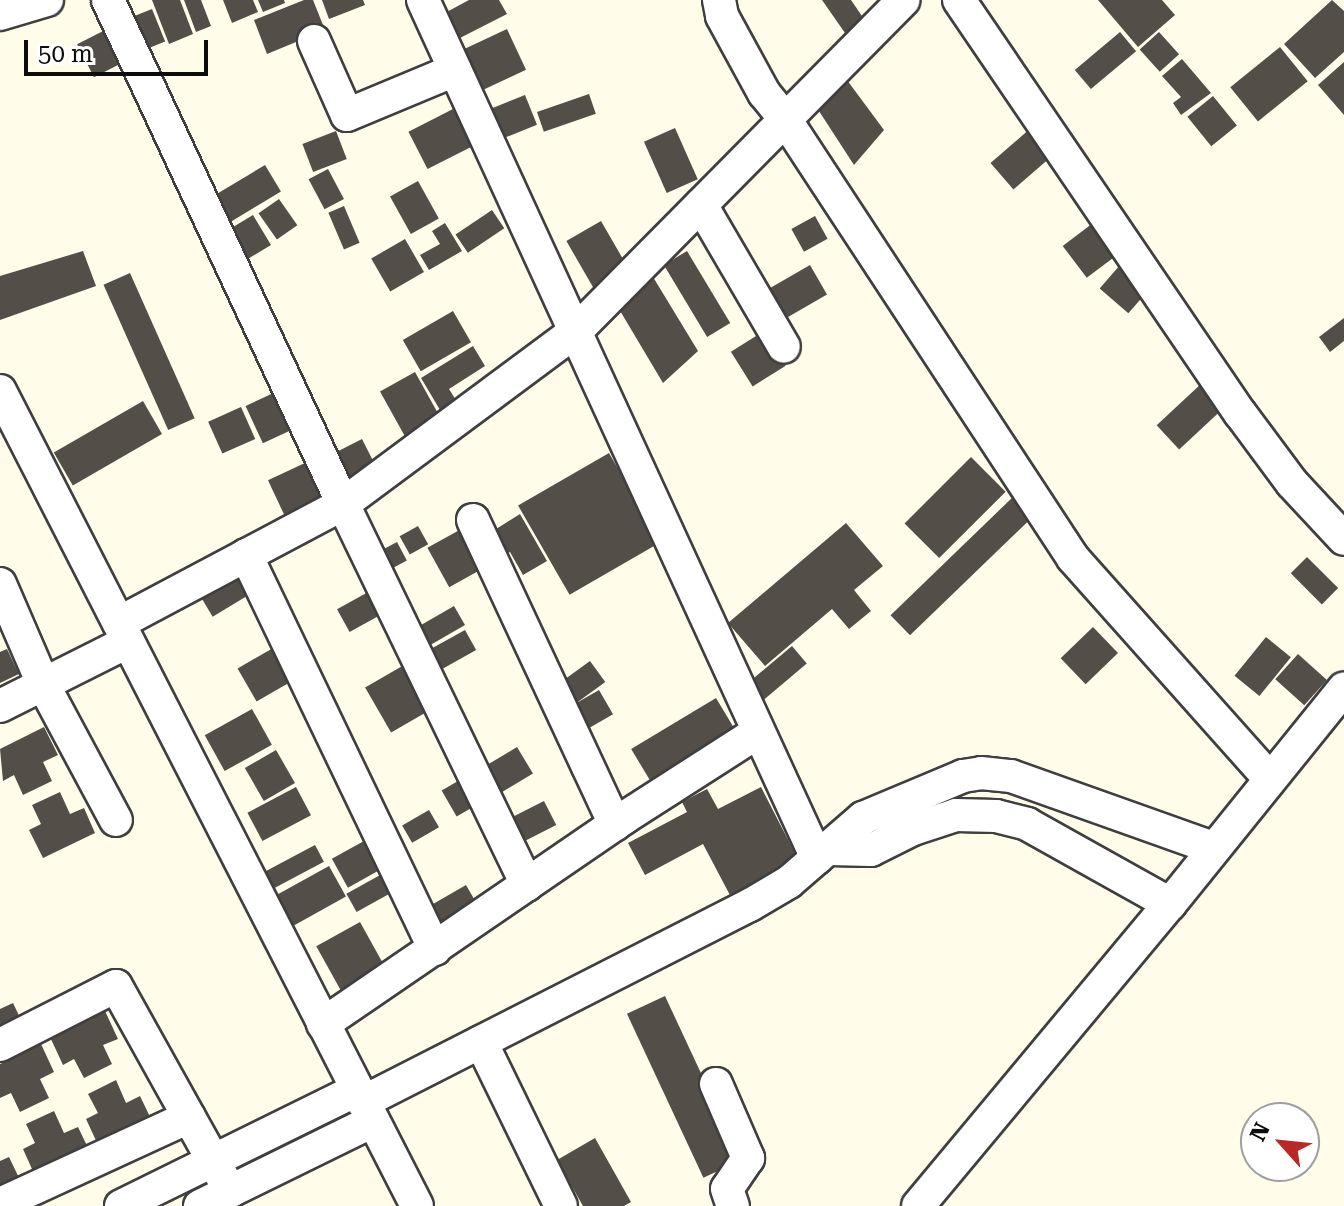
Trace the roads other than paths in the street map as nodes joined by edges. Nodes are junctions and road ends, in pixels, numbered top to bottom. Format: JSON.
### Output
{"nodes":[{"id":1,"x":47,"y":0,"type":"edge"},
{"id":2,"x":108,"y":0,"type":"edge"},
{"id":3,"x":423,"y":0,"type":"edge"},
{"id":4,"x":719,"y":0,"type":"edge"},
{"id":5,"x":903,"y":0,"type":"edge"},
{"id":6,"x":959,"y":0,"type":"edge"},
{"id":7,"x":0,"y":14,"type":"edge"},
{"id":8,"x":314,"y":41,"type":"dead end"},
{"id":9,"x":455,"y":70,"type":"junction"},
{"id":10,"x":785,"y":119,"type":"junction"},
{"id":11,"x":701,"y":205,"type":"junction"},
{"id":12,"x":575,"y":332,"type":"junction"},
{"id":13,"x":784,"y":347,"type":"dead end"},
{"id":14,"x":0,"y":391,"type":"edge"},
{"id":15,"x":13,"y":447,"type":"edge"},
{"id":16,"x":343,"y":504,"type":"junction"},
{"id":17,"x":473,"y":520,"type":"dead end"},
{"id":18,"x":1344,"y":539,"type":"edge"},
{"id":19,"x":246,"y":555,"type":"junction"},
{"id":20,"x":0,"y":584,"type":"edge"},
{"id":21,"x":123,"y":632,"type":"junction"},
{"id":22,"x":44,"y":686,"type":"junction"},
{"id":23,"x":1344,"y":688,"type":"edge"},
{"id":24,"x":0,"y":706,"type":"edge"},
{"id":25,"x":1333,"y":724,"type":"edge"},
{"id":26,"x":758,"y":732,"type":"junction"},
{"id":27,"x":1270,"y":779,"type":"junction"},
{"id":28,"x":116,"y":820,"type":"dead end"},
{"id":29,"x":615,"y":824,"type":"junction"},
{"id":30,"x":1213,"y":848,"type":"junction"},
{"id":31,"x":824,"y":854,"type":"junction"},
{"id":32,"x":527,"y":885,"type":"junction"},
{"id":33,"x":1170,"y":904,"type":"junction"},
{"id":34,"x":435,"y":949,"type":"junction"},
{"id":35,"x":323,"y":1024,"type":"junction"},
{"id":36,"x":481,"y":1042,"type":"junction"},
{"id":37,"x":0,"y":1045,"type":"edge"},
{"id":38,"x":716,"y":1084,"type":"dead end"},
{"id":39,"x":364,"y":1104,"type":"junction"},
{"id":40,"x":189,"y":1117,"type":"junction"},
{"id":41,"x":215,"y":1161,"type":"junction"},
{"id":42,"x":230,"y":1191,"type":"junction"},
{"id":43,"x":0,"y":1204,"type":"edge"},
{"id":44,"x":121,"y":1206,"type":"edge"},
{"id":45,"x":200,"y":1206,"type":"edge"},
{"id":46,"x":417,"y":1206,"type":"edge"},
{"id":47,"x":561,"y":1206,"type":"edge"},
{"id":48,"x":733,"y":1206,"type":"edge"},
{"id":49,"x":918,"y":1206,"type":"edge"}],
"edges":[{"from":1,"to":7,"type":"street"},
{"from":2,"to":16,"type":"street"},
{"from":3,"to":9,"type":"street"},
{"from":4,"to":10,"type":"street"},
{"from":5,"to":10,"type":"street"},
{"from":6,"to":18,"type":"street"},
{"from":8,"to":9,"type":"street"},
{"from":9,"to":12,"type":"street"},
{"from":10,"to":11,"type":"street"},
{"from":10,"to":27,"type":"street"},
{"from":11,"to":12,"type":"street"},
{"from":11,"to":13,"type":"street"},
{"from":12,"to":16,"type":"street"},
{"from":12,"to":26,"type":"street"},
{"from":14,"to":15,"type":"street"},
{"from":15,"to":21,"type":"street"},
{"from":16,"to":19,"type":"street"},
{"from":16,"to":32,"type":"street"},
{"from":17,"to":29,"type":"street"},
{"from":19,"to":21,"type":"street"},
{"from":19,"to":34,"type":"street"},
{"from":20,"to":22,"type":"street"},
{"from":21,"to":22,"type":"street"},
{"from":21,"to":35,"type":"street"},
{"from":22,"to":24,"type":"street"},
{"from":22,"to":28,"type":"street"},
{"from":23,"to":25,"type":"street"},
{"from":25,"to":27,"type":"street"},
{"from":26,"to":29,"type":"street"},
{"from":26,"to":31,"type":"street"},
{"from":27,"to":30,"type":"street"},
{"from":29,"to":32,"type":"street"},
{"from":30,"to":31,"type":"street"},
{"from":30,"to":33,"type":"street"},
{"from":31,"to":33,"type":"street"},
{"from":31,"to":36,"type":"street"},
{"from":32,"to":34,"type":"street"},
{"from":33,"to":49,"type":"street"},
{"from":34,"to":35,"type":"street"},
{"from":35,"to":39,"type":"street"},
{"from":36,"to":39,"type":"street"},
{"from":36,"to":47,"type":"street"},
{"from":37,"to":40,"type":"street"},
{"from":38,"to":48,"type":"street"},
{"from":39,"to":41,"type":"street"},
{"from":39,"to":42,"type":"street"},
{"from":39,"to":46,"type":"street"},
{"from":40,"to":41,"type":"street"},
{"from":40,"to":43,"type":"street"},
{"from":41,"to":42,"type":"street"},
{"from":41,"to":44,"type":"street"},
{"from":42,"to":45,"type":"street"}]}
